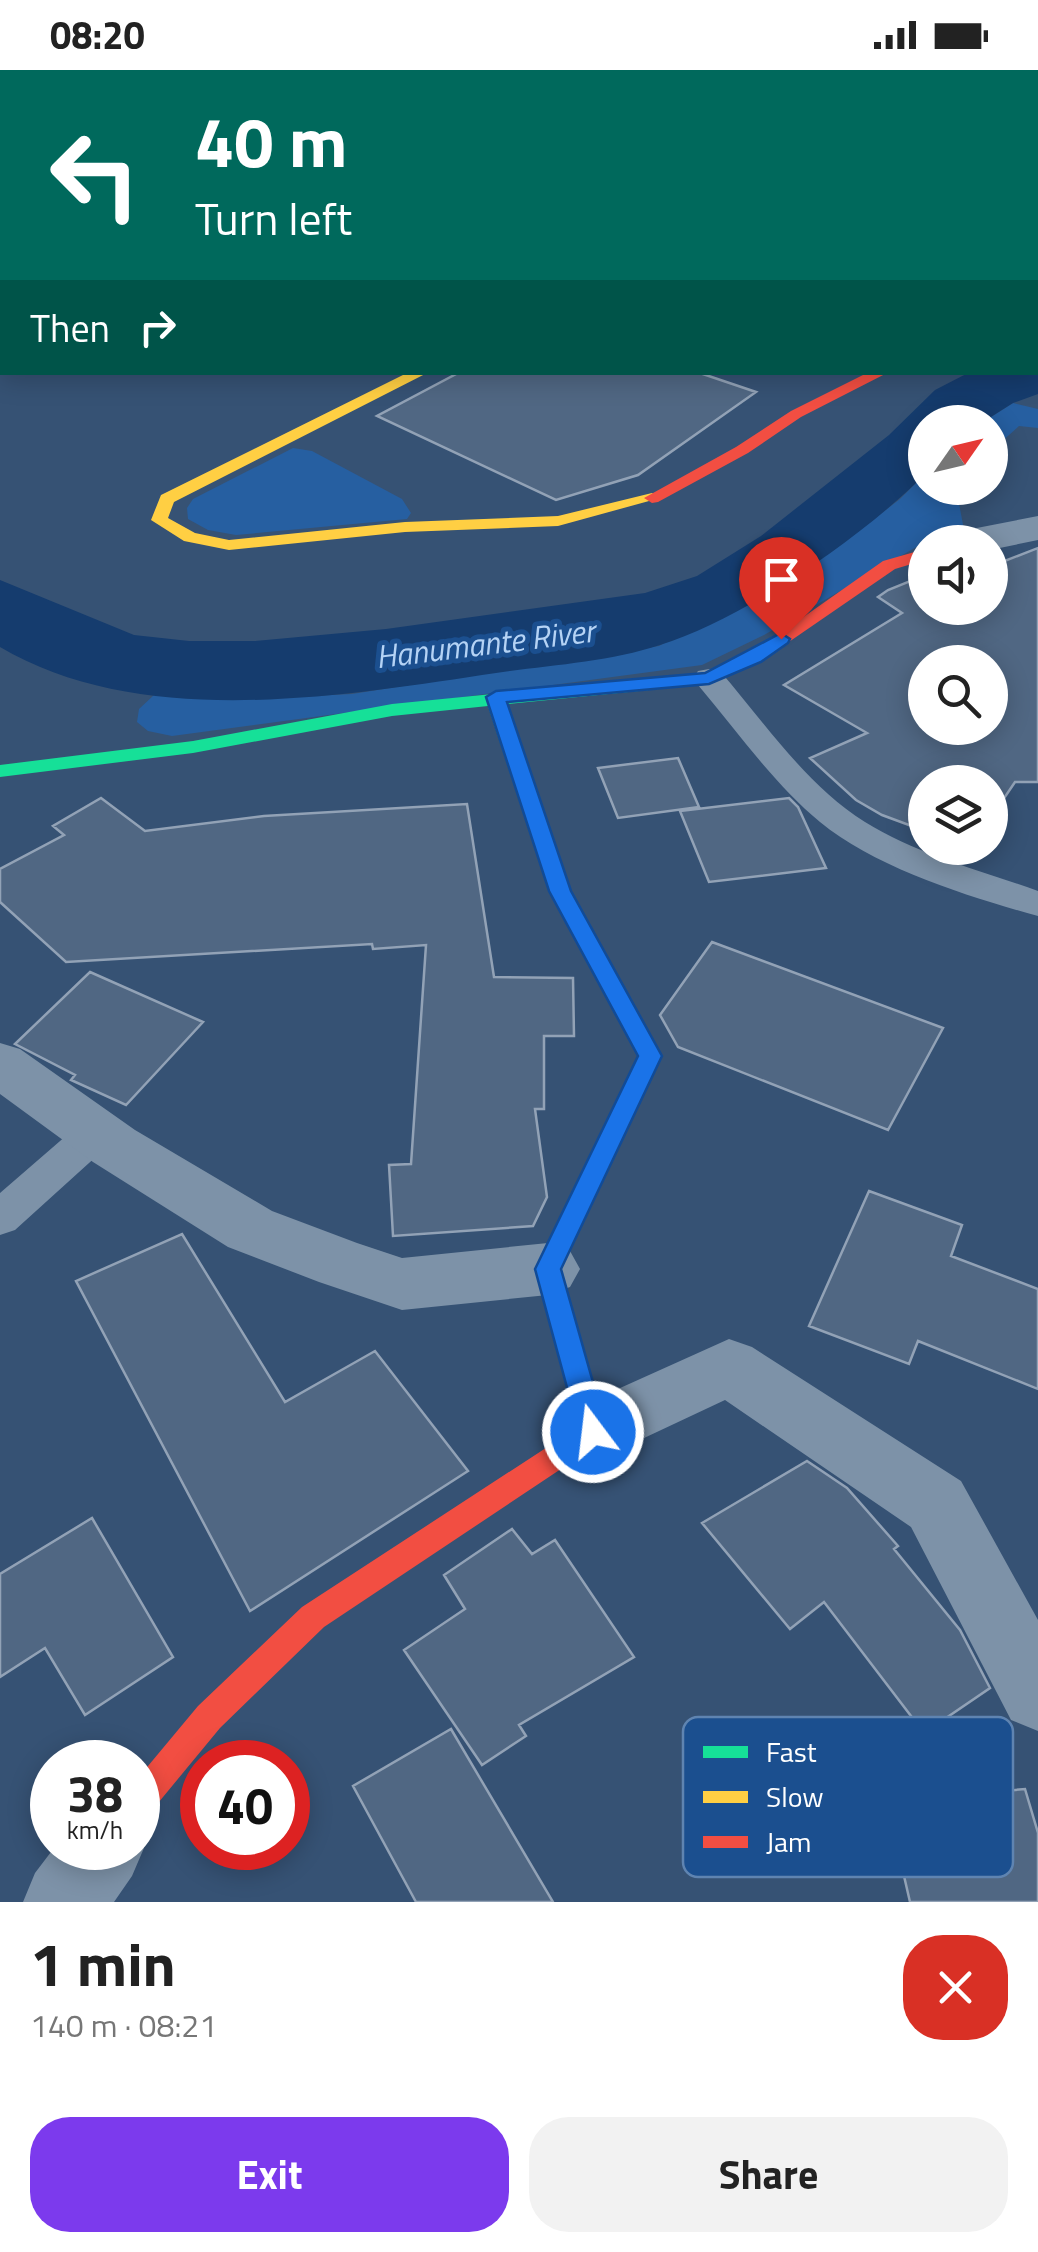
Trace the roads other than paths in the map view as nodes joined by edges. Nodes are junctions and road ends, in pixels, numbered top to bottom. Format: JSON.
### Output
{"nodes":[{"id":1,"x":416,"y":375,"type":"edge"},
{"id":2,"x":876,"y":375,"type":"edge"},
{"id":3,"x":1038,"y":528,"type":"edge"},
{"id":4,"x":1008,"y":534,"type":"edge"},
{"id":5,"x":908,"y":559,"type":"edge"},
{"id":6,"x":709,"y":678,"type":"junction"},
{"id":7,"x":496,"y":697,"type":"junction"},
{"id":8,"x":0,"y":771,"type":"edge"},
{"id":9,"x":1038,"y":904,"type":"edge"},
{"id":10,"x":0,"y":1064,"type":"edge"},
{"id":11,"x":96,"y":1132,"type":"junction"},
{"id":12,"x":0,"y":1218,"type":"edge"},
{"id":13,"x":548,"y":1269,"type":"junction"},
{"id":14,"x":593,"y":1432,"type":"junction"},
{"id":15,"x":1038,"y":1694,"type":"edge"},
{"id":16,"x":160,"y":1777,"type":"edge"},
{"id":17,"x":88,"y":1870,"type":"edge"},
{"id":18,"x":64,"y":1902,"type":"edge"}],
"edges":[{"from":1,"to":2,"type":"street"},
{"from":3,"to":4,"type":"street"},
{"from":5,"to":6,"type":"street"},
{"from":6,"to":7,"type":"street"},
{"from":6,"to":9,"type":"lane"},
{"from":7,"to":8,"type":"street"},
{"from":7,"to":13,"type":"street"},
{"from":10,"to":11,"type":"street"},
{"from":11,"to":12,"type":"lane"},
{"from":11,"to":13,"type":"street"},
{"from":13,"to":14,"type":"street"},
{"from":14,"to":15,"type":"street"},
{"from":14,"to":16,"type":"street"},
{"from":17,"to":18,"type":"street"}]}
